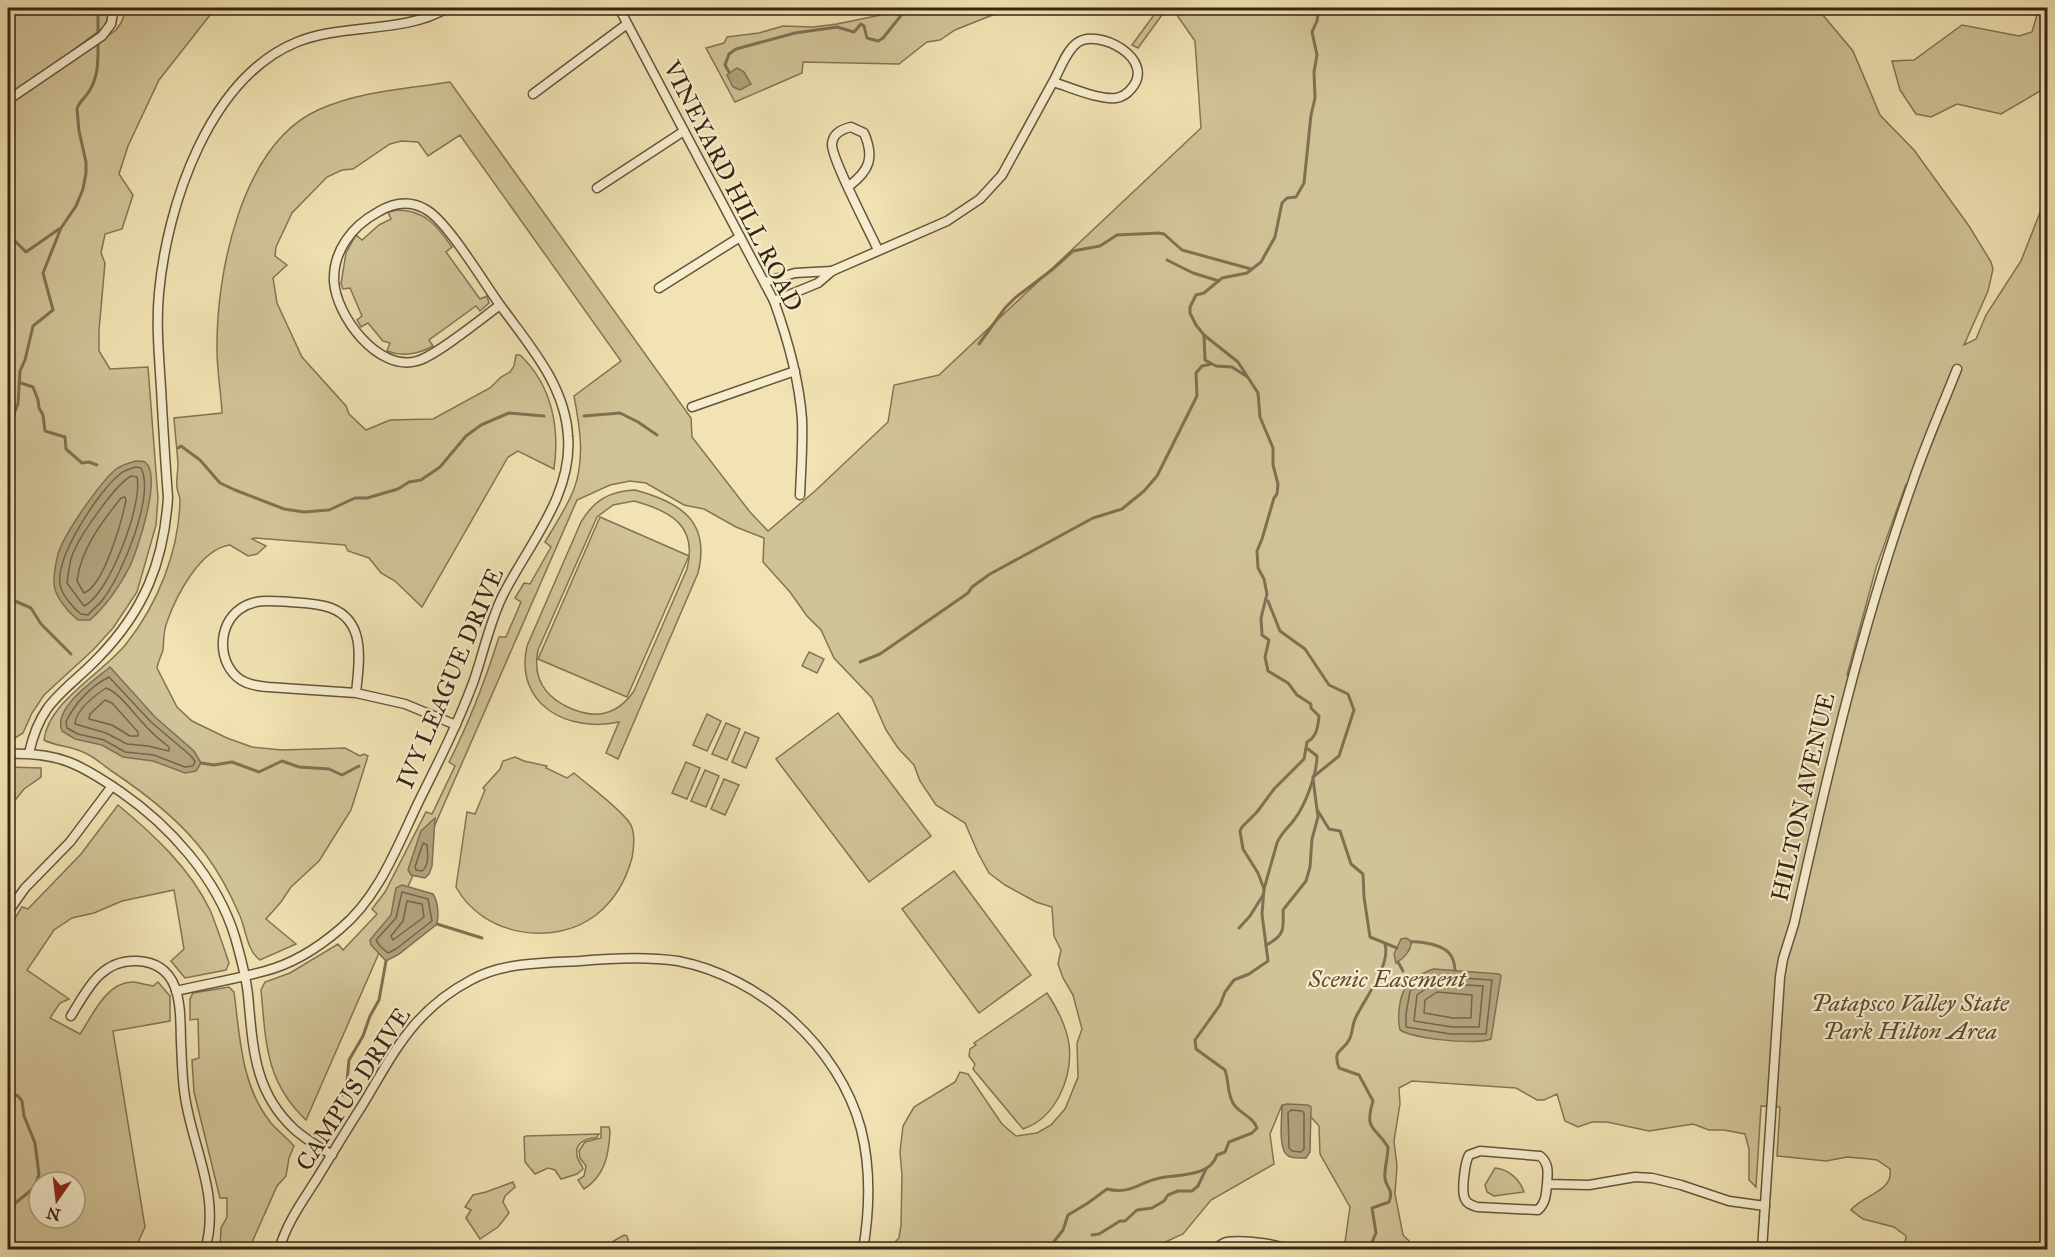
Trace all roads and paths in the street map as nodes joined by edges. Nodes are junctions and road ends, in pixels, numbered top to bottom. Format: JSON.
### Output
{"nodes":[{"id":1,"x":114,"y":8,"type":"edge"},
{"id":2,"x":447,"y":8,"type":"edge"},
{"id":3,"x":619,"y":8,"type":"edge"},
{"id":4,"x":627,"y":24,"type":"junction"},
{"id":5,"x":1053,"y":82,"type":"junction"},
{"id":6,"x":533,"y":94,"type":"dead end"},
{"id":7,"x":8,"y":100,"type":"edge"},
{"id":8,"x":684,"y":131,"type":"junction"},
{"id":9,"x":849,"y":186,"type":"junction"},
{"id":10,"x":597,"y":188,"type":"dead end"},
{"id":11,"x":740,"y":237,"type":"junction"},
{"id":12,"x":878,"y":250,"type":"junction"},
{"id":13,"x":832,"y":272,"type":"junction"},
{"id":14,"x":765,"y":282,"type":"junction"},
{"id":15,"x":659,"y":288,"type":"dead end"},
{"id":16,"x":774,"y":301,"type":"junction"},
{"id":17,"x":500,"y":305,"type":"junction"},
{"id":18,"x":1958,"y":369,"type":"dead end"},
{"id":19,"x":795,"y":371,"type":"junction"},
{"id":20,"x":692,"y":407,"type":"dead end"},
{"id":21,"x":800,"y":495,"type":"dead end"},
{"id":22,"x":356,"y":693,"type":"junction"},
{"id":23,"x":456,"y":725,"type":"junction"},
{"id":24,"x":29,"y":753,"type":"junction"},
{"id":25,"x":8,"y":754,"type":"edge"},
{"id":26,"x":112,"y":786,"type":"junction"},
{"id":27,"x":8,"y":912,"type":"edge"},
{"id":28,"x":244,"y":975,"type":"junction"},
{"id":29,"x":176,"y":991,"type":"junction"},
{"id":30,"x":71,"y":1016,"type":"dead end"},
{"id":31,"x":332,"y":1155,"type":"junction"},
{"id":32,"x":1547,"y":1184,"type":"junction"},
{"id":33,"x":1765,"y":1206,"type":"junction"},
{"id":34,"x":205,"y":1250,"type":"edge"},
{"id":35,"x":279,"y":1250,"type":"edge"},
{"id":36,"x":863,"y":1250,"type":"edge"},
{"id":37,"x":1214,"y":1250,"type":"edge"},
{"id":38,"x":1287,"y":1250,"type":"edge"},
{"id":39,"x":1762,"y":1250,"type":"edge"}],
"edges":[{"from":1,"to":7,"type":"street"},
{"from":2,"to":24,"type":"street"},
{"from":3,"to":4,"type":"street","name":"VINEYARD HILL ROAD"},
{"from":4,"to":6,"type":"street"},
{"from":4,"to":8,"type":"street","name":"VINEYARD HILL ROAD"},
{"from":5,"to":5,"type":"street"},
{"from":5,"to":12,"type":"street"},
{"from":8,"to":10,"type":"street"},
{"from":8,"to":11,"type":"street","name":"VINEYARD HILL ROAD"},
{"from":9,"to":9,"type":"street"},
{"from":9,"to":12,"type":"street"},
{"from":11,"to":14,"type":"street","name":"VINEYARD HILL ROAD"},
{"from":11,"to":15,"type":"street"},
{"from":12,"to":13,"type":"street"},
{"from":13,"to":14,"type":"street"},
{"from":13,"to":16,"type":"street"},
{"from":14,"to":16,"type":"street","name":"VINEYARD HILL ROAD"},
{"from":16,"to":19,"type":"street","name":"VINEYARD HILL ROAD"},
{"from":17,"to":17,"type":"street","name":"IVY LEAGUE DRIVE"},
{"from":17,"to":23,"type":"street","name":"IVY LEAGUE DRIVE"},
{"from":18,"to":33,"type":"street","name":"HILTON AVENUE"},
{"from":19,"to":20,"type":"street"},
{"from":19,"to":21,"type":"street","name":"VINEYARD HILL ROAD"},
{"from":22,"to":22,"type":"street"},
{"from":22,"to":23,"type":"street"},
{"from":23,"to":28,"type":"street","name":"IVY LEAGUE DRIVE"},
{"from":24,"to":25,"type":"street"},
{"from":24,"to":26,"type":"street"},
{"from":26,"to":27,"type":"street"},
{"from":26,"to":28,"type":"street"},
{"from":28,"to":29,"type":"street","name":"IVY LEAGUE DRIVE"},
{"from":28,"to":31,"type":"street"},
{"from":29,"to":30,"type":"street"},
{"from":29,"to":34,"type":"street"},
{"from":31,"to":35,"type":"street","name":"CAMPUS DRIVE"},
{"from":31,"to":36,"type":"street","name":"CAMPUS DRIVE"},
{"from":32,"to":32,"type":"street"},
{"from":32,"to":33,"type":"street"},
{"from":33,"to":39,"type":"street","name":"HILTON AVENUE"},
{"from":37,"to":38,"type":"street"}]}
